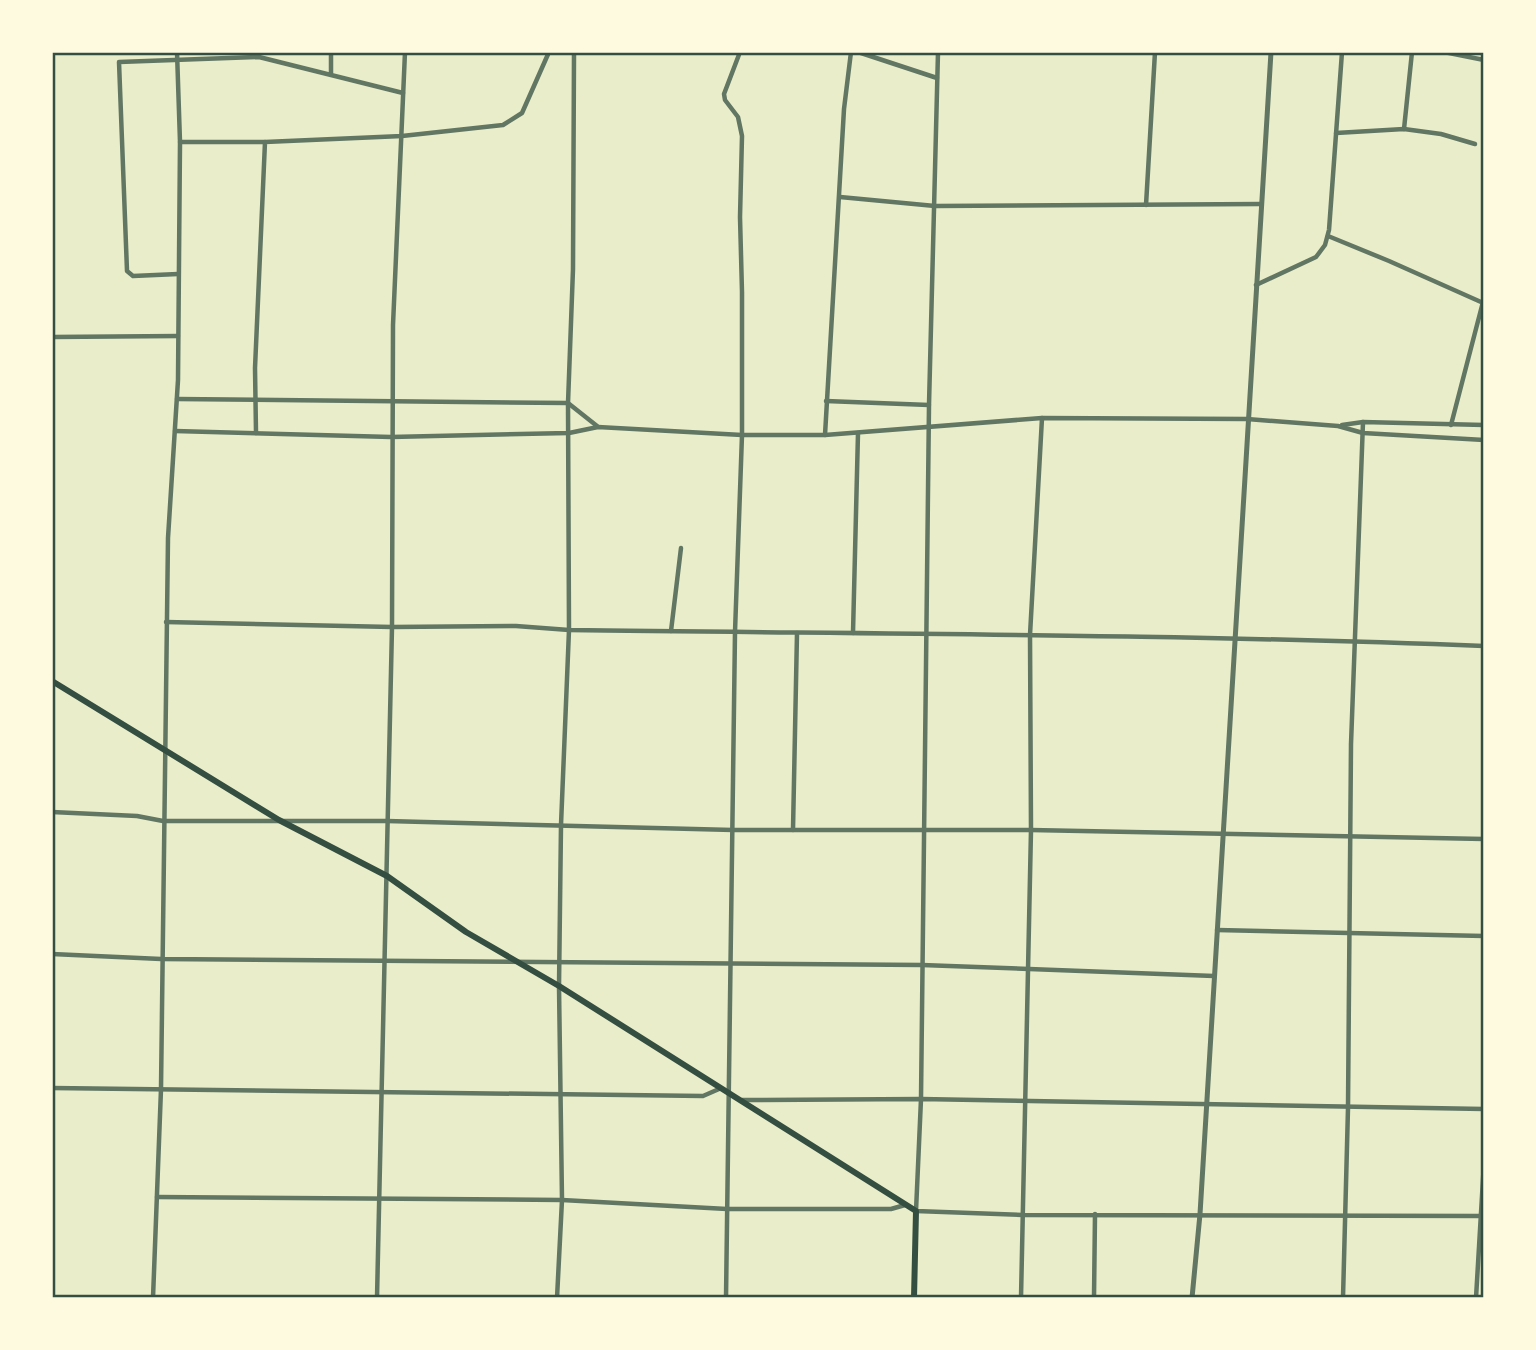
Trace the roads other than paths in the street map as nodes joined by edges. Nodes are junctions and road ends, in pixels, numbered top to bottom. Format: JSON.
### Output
{"nodes":[{"id":1,"x":177,"y":52,"type":"edge"},
{"id":2,"x":331,"y":52,"type":"edge"},
{"id":3,"x":404,"y":52,"type":"edge"},
{"id":4,"x":549,"y":52,"type":"edge"},
{"id":5,"x":574,"y":52,"type":"edge"},
{"id":6,"x":740,"y":52,"type":"edge"},
{"id":7,"x":851,"y":52,"type":"edge"},
{"id":8,"x":858,"y":52,"type":"edge"},
{"id":9,"x":938,"y":52,"type":"edge"},
{"id":10,"x":1155,"y":52,"type":"edge"},
{"id":11,"x":1271,"y":52,"type":"edge"},
{"id":12,"x":1342,"y":52,"type":"edge"},
{"id":13,"x":1412,"y":52,"type":"edge"},
{"id":14,"x":1444,"y":52,"type":"edge"},
{"id":15,"x":177,"y":60,"type":"junction"},
{"id":16,"x":1483,"y":60,"type":"edge"},
{"id":17,"x":331,"y":73,"type":"junction"},
{"id":18,"x":937,"y":78,"type":"junction"},
{"id":19,"x":403,"y":93,"type":"junction"},
{"id":20,"x":1404,"y":129,"type":"junction"},
{"id":21,"x":1336,"y":133,"type":"junction"},
{"id":22,"x":402,"y":136,"type":"junction"},
{"id":23,"x":180,"y":142,"type":"junction"},
{"id":24,"x":265,"y":142,"type":"junction"},
{"id":25,"x":1475,"y":144,"type":"dead end"},
{"id":26,"x":840,"y":197,"type":"junction"},
{"id":27,"x":1260,"y":204,"type":"junction"},
{"id":28,"x":1146,"y":205,"type":"junction"},
{"id":29,"x":935,"y":206,"type":"junction"},
{"id":30,"x":1328,"y":236,"type":"junction"},
{"id":31,"x":178,"y":274,"type":"junction"},
{"id":32,"x":1255,"y":285,"type":"junction"},
{"id":33,"x":1483,"y":300,"type":"edge"},
{"id":34,"x":178,"y":336,"type":"junction"},
{"id":35,"x":52,"y":337,"type":"edge"},
{"id":36,"x":177,"y":399,"type":"junction"},
{"id":37,"x":256,"y":400,"type":"junction"},
{"id":38,"x":391,"y":401,"type":"junction"},
{"id":39,"x":826,"y":401,"type":"junction"},
{"id":40,"x":568,"y":404,"type":"junction"},
{"id":41,"x":929,"y":405,"type":"junction"},
{"id":42,"x":1042,"y":418,"type":"junction"},
{"id":43,"x":1247,"y":419,"type":"junction"},
{"id":44,"x":1363,"y":422,"type":"junction"},
{"id":45,"x":929,"y":425,"type":"junction"},
{"id":46,"x":1451,"y":425,"type":"junction"},
{"id":47,"x":1483,"y":425,"type":"edge"},
{"id":48,"x":1338,"y":426,"type":"junction"},
{"id":49,"x":598,"y":427,"type":"junction"},
{"id":50,"x":175,"y":430,"type":"junction"},
{"id":51,"x":256,"y":433,"type":"junction"},
{"id":52,"x":569,"y":433,"type":"junction"},
{"id":53,"x":858,"y":433,"type":"junction"},
{"id":54,"x":1363,"y":433,"type":"junction"},
{"id":55,"x":742,"y":435,"type":"junction"},
{"id":56,"x":825,"y":435,"type":"junction"},
{"id":57,"x":391,"y":437,"type":"junction"},
{"id":58,"x":1483,"y":440,"type":"edge"},
{"id":59,"x":681,"y":548,"type":"dead end"},
{"id":60,"x":166,"y":622,"type":"junction"},
{"id":61,"x":392,"y":627,"type":"junction"},
{"id":62,"x":569,"y":630,"type":"junction"},
{"id":63,"x":671,"y":631,"type":"junction"},
{"id":64,"x":735,"y":632,"type":"junction"},
{"id":65,"x":797,"y":633,"type":"junction"},
{"id":66,"x":853,"y":633,"type":"junction"},
{"id":67,"x":925,"y":633,"type":"junction"},
{"id":68,"x":1030,"y":635,"type":"junction"},
{"id":69,"x":1236,"y":640,"type":"junction"},
{"id":70,"x":1354,"y":641,"type":"junction"},
{"id":71,"x":1483,"y":646,"type":"edge"},
{"id":72,"x":52,"y":681,"type":"edge"},
{"id":73,"x":164,"y":749,"type":"junction"},
{"id":74,"x":52,"y":812,"type":"edge"},
{"id":75,"x":279,"y":820,"type":"junction"},
{"id":76,"x":163,"y":821,"type":"junction"},
{"id":77,"x":387,"y":821,"type":"junction"},
{"id":78,"x":561,"y":825,"type":"junction"},
{"id":79,"x":793,"y":830,"type":"junction"},
{"id":80,"x":923,"y":830,"type":"junction"},
{"id":81,"x":1031,"y":830,"type":"junction"},
{"id":82,"x":733,"y":831,"type":"junction"},
{"id":83,"x":1223,"y":833,"type":"junction"},
{"id":84,"x":1350,"y":836,"type":"junction"},
{"id":85,"x":1483,"y":839,"type":"edge"},
{"id":86,"x":387,"y":876,"type":"junction"},
{"id":87,"x":1217,"y":930,"type":"junction"},
{"id":88,"x":1350,"y":933,"type":"junction"},
{"id":89,"x":1483,"y":936,"type":"edge"},
{"id":90,"x":52,"y":954,"type":"edge"},
{"id":91,"x":162,"y":959,"type":"junction"},
{"id":92,"x":384,"y":959,"type":"junction"},
{"id":93,"x":560,"y":962,"type":"junction"},
{"id":94,"x":520,"y":963,"type":"junction"},
{"id":95,"x":731,"y":963,"type":"junction"},
{"id":96,"x":922,"y":965,"type":"junction"},
{"id":97,"x":1028,"y":968,"type":"junction"},
{"id":98,"x":1214,"y":976,"type":"junction"},
{"id":99,"x":559,"y":986,"type":"junction"},
{"id":100,"x":52,"y":1088,"type":"edge"},
{"id":101,"x":161,"y":1088,"type":"junction"},
{"id":102,"x":719,"y":1089,"type":"junction"},
{"id":103,"x":382,"y":1092,"type":"junction"},
{"id":104,"x":562,"y":1093,"type":"junction"},
{"id":105,"x":728,"y":1094,"type":"junction"},
{"id":106,"x":921,"y":1099,"type":"junction"},
{"id":107,"x":738,"y":1100,"type":"junction"},
{"id":108,"x":1026,"y":1101,"type":"junction"},
{"id":109,"x":1206,"y":1105,"type":"junction"},
{"id":110,"x":1349,"y":1108,"type":"junction"},
{"id":111,"x":1483,"y":1109,"type":"edge"},
{"id":112,"x":1483,"y":1162,"type":"edge"},
{"id":113,"x":157,"y":1196,"type":"junction"},
{"id":114,"x":380,"y":1200,"type":"junction"},
{"id":115,"x":562,"y":1200,"type":"junction"},
{"id":116,"x":905,"y":1205,"type":"junction"},
{"id":117,"x":727,"y":1209,"type":"junction"},
{"id":118,"x":916,"y":1211,"type":"junction"},
{"id":119,"x":1095,"y":1214,"type":"junction"},
{"id":120,"x":1200,"y":1214,"type":"junction"},
{"id":121,"x":1023,"y":1215,"type":"junction"},
{"id":122,"x":1344,"y":1216,"type":"junction"},
{"id":123,"x":1481,"y":1216,"type":"edge"},
{"id":124,"x":153,"y":1297,"type":"edge"},
{"id":125,"x":377,"y":1297,"type":"edge"},
{"id":126,"x":557,"y":1297,"type":"edge"},
{"id":127,"x":726,"y":1297,"type":"edge"},
{"id":128,"x":914,"y":1297,"type":"edge"},
{"id":129,"x":1021,"y":1297,"type":"edge"},
{"id":130,"x":1094,"y":1297,"type":"edge"},
{"id":131,"x":1192,"y":1297,"type":"edge"},
{"id":132,"x":1343,"y":1297,"type":"edge"},
{"id":133,"x":1476,"y":1297,"type":"edge"}],
"edges":[{"from":1,"to":15,"type":"street"},
{"from":2,"to":17,"type":"street"},
{"from":3,"to":19,"type":"street"},
{"from":4,"to":22,"type":"street"},
{"from":5,"to":40,"type":"street"},
{"from":6,"to":55,"type":"street"},
{"from":7,"to":26,"type":"street"},
{"from":8,"to":18,"type":"street"},
{"from":9,"to":18,"type":"street"},
{"from":10,"to":28,"type":"street"},
{"from":11,"to":27,"type":"street"},
{"from":12,"to":21,"type":"street"},
{"from":13,"to":20,"type":"street"},
{"from":14,"to":16,"type":"street"},
{"from":15,"to":17,"type":"street"},
{"from":15,"to":23,"type":"street"},
{"from":15,"to":31,"type":"street"},
{"from":17,"to":19,"type":"street"},
{"from":18,"to":29,"type":"street"},
{"from":19,"to":22,"type":"street"},
{"from":20,"to":21,"type":"street"},
{"from":20,"to":25,"type":"street"},
{"from":21,"to":30,"type":"street"},
{"from":22,"to":24,"type":"street"},
{"from":22,"to":38,"type":"street"},
{"from":23,"to":24,"type":"street"},
{"from":23,"to":31,"type":"street"},
{"from":24,"to":37,"type":"street"},
{"from":26,"to":29,"type":"street"},
{"from":26,"to":39,"type":"street"},
{"from":27,"to":28,"type":"street"},
{"from":27,"to":32,"type":"street"},
{"from":28,"to":29,"type":"street"},
{"from":29,"to":41,"type":"street"},
{"from":30,"to":32,"type":"street"},
{"from":30,"to":33,"type":"street"},
{"from":31,"to":34,"type":"street"},
{"from":32,"to":43,"type":"street"},
{"from":33,"to":46,"type":"street"},
{"from":34,"to":35,"type":"street"},
{"from":34,"to":36,"type":"street"},
{"from":36,"to":37,"type":"street"},
{"from":36,"to":50,"type":"street"},
{"from":37,"to":38,"type":"street"},
{"from":37,"to":51,"type":"street"},
{"from":38,"to":40,"type":"street"},
{"from":38,"to":57,"type":"street"},
{"from":39,"to":41,"type":"street"},
{"from":39,"to":56,"type":"street"},
{"from":40,"to":49,"type":"street"},
{"from":40,"to":52,"type":"street"},
{"from":41,"to":45,"type":"street"},
{"from":42,"to":43,"type":"street"},
{"from":42,"to":45,"type":"street"},
{"from":42,"to":68,"type":"street"},
{"from":43,"to":48,"type":"street"},
{"from":43,"to":69,"type":"street"},
{"from":44,"to":46,"type":"street"},
{"from":44,"to":48,"type":"street"},
{"from":44,"to":54,"type":"street"},
{"from":45,"to":53,"type":"street"},
{"from":45,"to":67,"type":"street"},
{"from":46,"to":47,"type":"street"},
{"from":48,"to":54,"type":"street"},
{"from":49,"to":52,"type":"street"},
{"from":49,"to":55,"type":"street"},
{"from":50,"to":51,"type":"street"},
{"from":50,"to":60,"type":"street"},
{"from":51,"to":57,"type":"street"},
{"from":52,"to":57,"type":"street"},
{"from":52,"to":62,"type":"street"},
{"from":53,"to":56,"type":"street"},
{"from":53,"to":66,"type":"street"},
{"from":54,"to":58,"type":"street"},
{"from":54,"to":70,"type":"street"},
{"from":55,"to":56,"type":"street"},
{"from":55,"to":64,"type":"street"},
{"from":57,"to":61,"type":"street"},
{"from":59,"to":63,"type":"street"},
{"from":60,"to":61,"type":"street"},
{"from":60,"to":73,"type":"street"},
{"from":61,"to":62,"type":"street"},
{"from":61,"to":77,"type":"street"},
{"from":62,"to":63,"type":"street"},
{"from":62,"to":78,"type":"street"},
{"from":63,"to":64,"type":"street"},
{"from":64,"to":65,"type":"street"},
{"from":64,"to":82,"type":"street"},
{"from":65,"to":66,"type":"street"},
{"from":65,"to":79,"type":"street"},
{"from":66,"to":67,"type":"street"},
{"from":67,"to":68,"type":"street"},
{"from":67,"to":80,"type":"street"},
{"from":68,"to":69,"type":"street"},
{"from":68,"to":81,"type":"street"},
{"from":69,"to":70,"type":"street"},
{"from":69,"to":83,"type":"street"},
{"from":70,"to":71,"type":"street"},
{"from":70,"to":84,"type":"street"},
{"from":72,"to":73,"type":"main road"},
{"from":73,"to":75,"type":"main road"},
{"from":73,"to":76,"type":"street"},
{"from":74,"to":76,"type":"street"},
{"from":75,"to":76,"type":"street"},
{"from":75,"to":77,"type":"street"},
{"from":75,"to":86,"type":"main road"},
{"from":76,"to":91,"type":"street"},
{"from":77,"to":78,"type":"street"},
{"from":77,"to":86,"type":"street"},
{"from":78,"to":82,"type":"street"},
{"from":78,"to":93,"type":"street"},
{"from":79,"to":80,"type":"street"},
{"from":79,"to":82,"type":"street"},
{"from":80,"to":81,"type":"street"},
{"from":80,"to":96,"type":"street"},
{"from":81,"to":83,"type":"street"},
{"from":81,"to":97,"type":"street"},
{"from":82,"to":95,"type":"street"},
{"from":83,"to":84,"type":"street"},
{"from":83,"to":87,"type":"street"},
{"from":84,"to":85,"type":"street"},
{"from":84,"to":88,"type":"street"},
{"from":86,"to":92,"type":"street"},
{"from":86,"to":94,"type":"main road"},
{"from":87,"to":88,"type":"street"},
{"from":87,"to":98,"type":"street"},
{"from":88,"to":89,"type":"street"},
{"from":88,"to":110,"type":"street"},
{"from":90,"to":91,"type":"street"},
{"from":91,"to":92,"type":"street"},
{"from":91,"to":101,"type":"street"},
{"from":92,"to":94,"type":"street"},
{"from":92,"to":103,"type":"street"},
{"from":93,"to":94,"type":"street"},
{"from":93,"to":95,"type":"street"},
{"from":93,"to":99,"type":"street"},
{"from":94,"to":99,"type":"main road"},
{"from":95,"to":96,"type":"street"},
{"from":95,"to":105,"type":"street"},
{"from":96,"to":97,"type":"street"},
{"from":96,"to":106,"type":"street"},
{"from":97,"to":98,"type":"street"},
{"from":97,"to":108,"type":"street"},
{"from":98,"to":109,"type":"street"},
{"from":99,"to":102,"type":"main road"},
{"from":99,"to":104,"type":"street"},
{"from":100,"to":101,"type":"street"},
{"from":101,"to":103,"type":"street"},
{"from":101,"to":113,"type":"street"},
{"from":102,"to":104,"type":"street"},
{"from":102,"to":105,"type":"main road"},
{"from":103,"to":104,"type":"street"},
{"from":103,"to":114,"type":"street"},
{"from":104,"to":115,"type":"street"},
{"from":105,"to":107,"type":"main road"},
{"from":105,"to":117,"type":"street"},
{"from":106,"to":107,"type":"street"},
{"from":106,"to":108,"type":"street"},
{"from":106,"to":118,"type":"street"},
{"from":107,"to":116,"type":"main road"},
{"from":108,"to":109,"type":"street"},
{"from":108,"to":121,"type":"street"},
{"from":109,"to":110,"type":"street"},
{"from":109,"to":120,"type":"street"},
{"from":110,"to":111,"type":"street"},
{"from":110,"to":122,"type":"street"},
{"from":112,"to":123,"type":"street"},
{"from":113,"to":114,"type":"street"},
{"from":113,"to":124,"type":"street"},
{"from":114,"to":115,"type":"street"},
{"from":114,"to":125,"type":"street"},
{"from":115,"to":117,"type":"street"},
{"from":115,"to":126,"type":"street"},
{"from":116,"to":117,"type":"street"},
{"from":116,"to":118,"type":"main road"},
{"from":117,"to":127,"type":"street"},
{"from":118,"to":121,"type":"street"},
{"from":118,"to":128,"type":"main road"},
{"from":119,"to":120,"type":"street"},
{"from":119,"to":121,"type":"street"},
{"from":119,"to":130,"type":"street"},
{"from":120,"to":122,"type":"street"},
{"from":120,"to":131,"type":"street"},
{"from":121,"to":129,"type":"street"},
{"from":122,"to":123,"type":"street"},
{"from":122,"to":132,"type":"street"},
{"from":123,"to":133,"type":"street"}]}
